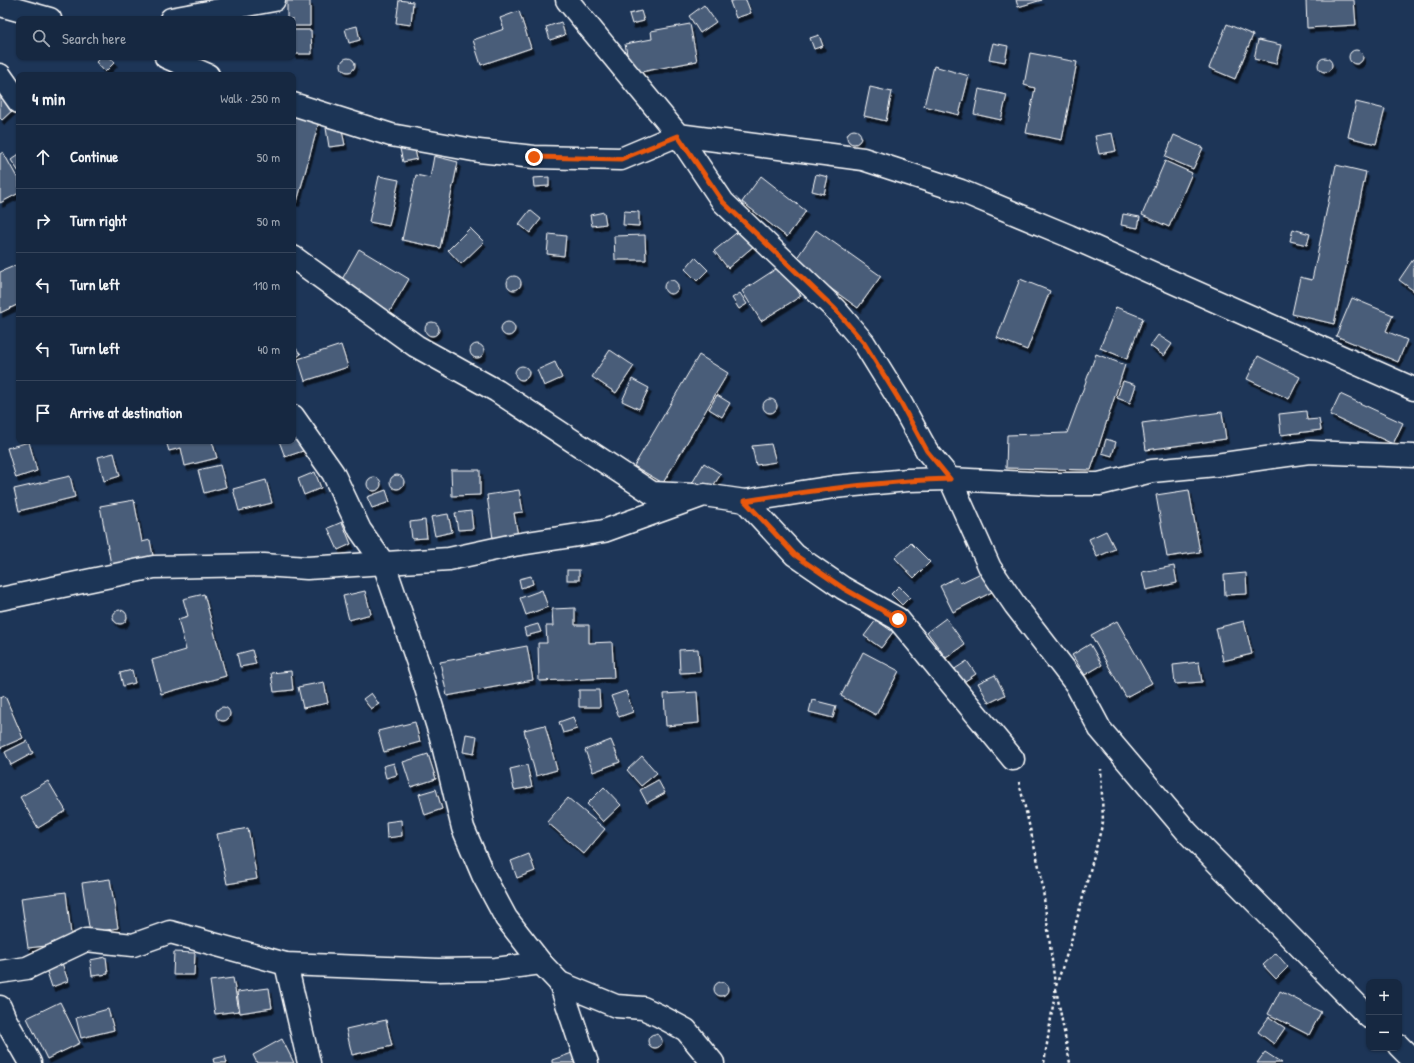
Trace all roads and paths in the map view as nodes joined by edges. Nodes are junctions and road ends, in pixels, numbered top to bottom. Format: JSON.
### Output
{"nodes":[{"id":1,"x":274,"y":0,"type":"edge"},
{"id":2,"x":567,"y":0,"type":"edge"},
{"id":3,"x":0,"y":5,"type":"edge"},
{"id":4,"x":39,"y":16,"type":"edge"},
{"id":5,"x":187,"y":16,"type":"edge"},
{"id":6,"x":173,"y":60,"type":"edge"},
{"id":7,"x":201,"y":72,"type":"edge"},
{"id":8,"x":0,"y":75,"type":"edge"},
{"id":9,"x":16,"y":98,"type":"edge"},
{"id":10,"x":296,"y":105,"type":"edge"},
{"id":11,"x":678,"y":136,"type":"junction"},
{"id":12,"x":296,"y":259,"type":"edge"},
{"id":13,"x":1414,"y":389,"type":"edge"},
{"id":14,"x":296,"y":420,"type":"edge"},
{"id":15,"x":1414,"y":456,"type":"edge"},
{"id":16,"x":950,"y":479,"type":"junction"},
{"id":17,"x":704,"y":495,"type":"junction"},
{"id":18,"x":745,"y":501,"type":"junction"},
{"id":19,"x":384,"y":564,"type":"junction"},
{"id":20,"x":0,"y":599,"type":"edge"},
{"id":21,"x":1013,"y":758,"type":"joint"},
{"id":22,"x":1101,"y":768,"type":"dead end"},
{"id":23,"x":541,"y":963,"type":"junction"},
{"id":24,"x":286,"y":964,"type":"junction"},
{"id":25,"x":0,"y":972,"type":"edge"},
{"id":26,"x":560,"y":983,"type":"junction"},
{"id":27,"x":1056,"y":986,"type":"junction"},
{"id":28,"x":2,"y":1015,"type":"edge"},
{"id":29,"x":1367,"y":1015,"type":"edge"},
{"id":30,"x":1402,"y":1049,"type":"edge"},
{"id":31,"x":1414,"y":1061,"type":"edge"},
{"id":32,"x":30,"y":1063,"type":"edge"},
{"id":33,"x":309,"y":1063,"type":"edge"},
{"id":34,"x":587,"y":1063,"type":"edge"},
{"id":35,"x":713,"y":1063,"type":"edge"},
{"id":36,"x":1044,"y":1063,"type":"edge"},
{"id":37,"x":1070,"y":1063,"type":"edge"}],
"edges":[{"from":1,"to":5,"type":"street"},
{"from":2,"to":11,"type":"street"},
{"from":3,"to":4,"type":"street"},
{"from":6,"to":7,"type":"street"},
{"from":8,"to":9,"type":"street"},
{"from":10,"to":11,"type":"street"},
{"from":11,"to":13,"type":"street"},
{"from":11,"to":16,"type":"street"},
{"from":12,"to":17,"type":"street"},
{"from":14,"to":19,"type":"street"},
{"from":15,"to":16,"type":"street"},
{"from":16,"to":18,"type":"street"},
{"from":16,"to":29,"type":"street"},
{"from":17,"to":18,"type":"street"},
{"from":17,"to":19,"type":"street"},
{"from":18,"to":21,"type":"street"},
{"from":19,"to":20,"type":"street"},
{"from":19,"to":23,"type":"street"},
{"from":21,"to":27,"type":"path"},
{"from":22,"to":27,"type":"path"},
{"from":23,"to":24,"type":"street"},
{"from":23,"to":26,"type":"street"},
{"from":24,"to":25,"type":"street"},
{"from":24,"to":33,"type":"street"},
{"from":26,"to":34,"type":"street"},
{"from":26,"to":35,"type":"street"},
{"from":27,"to":36,"type":"path"},
{"from":27,"to":37,"type":"path"},
{"from":28,"to":32,"type":"street"},
{"from":30,"to":31,"type":"street"}]}
